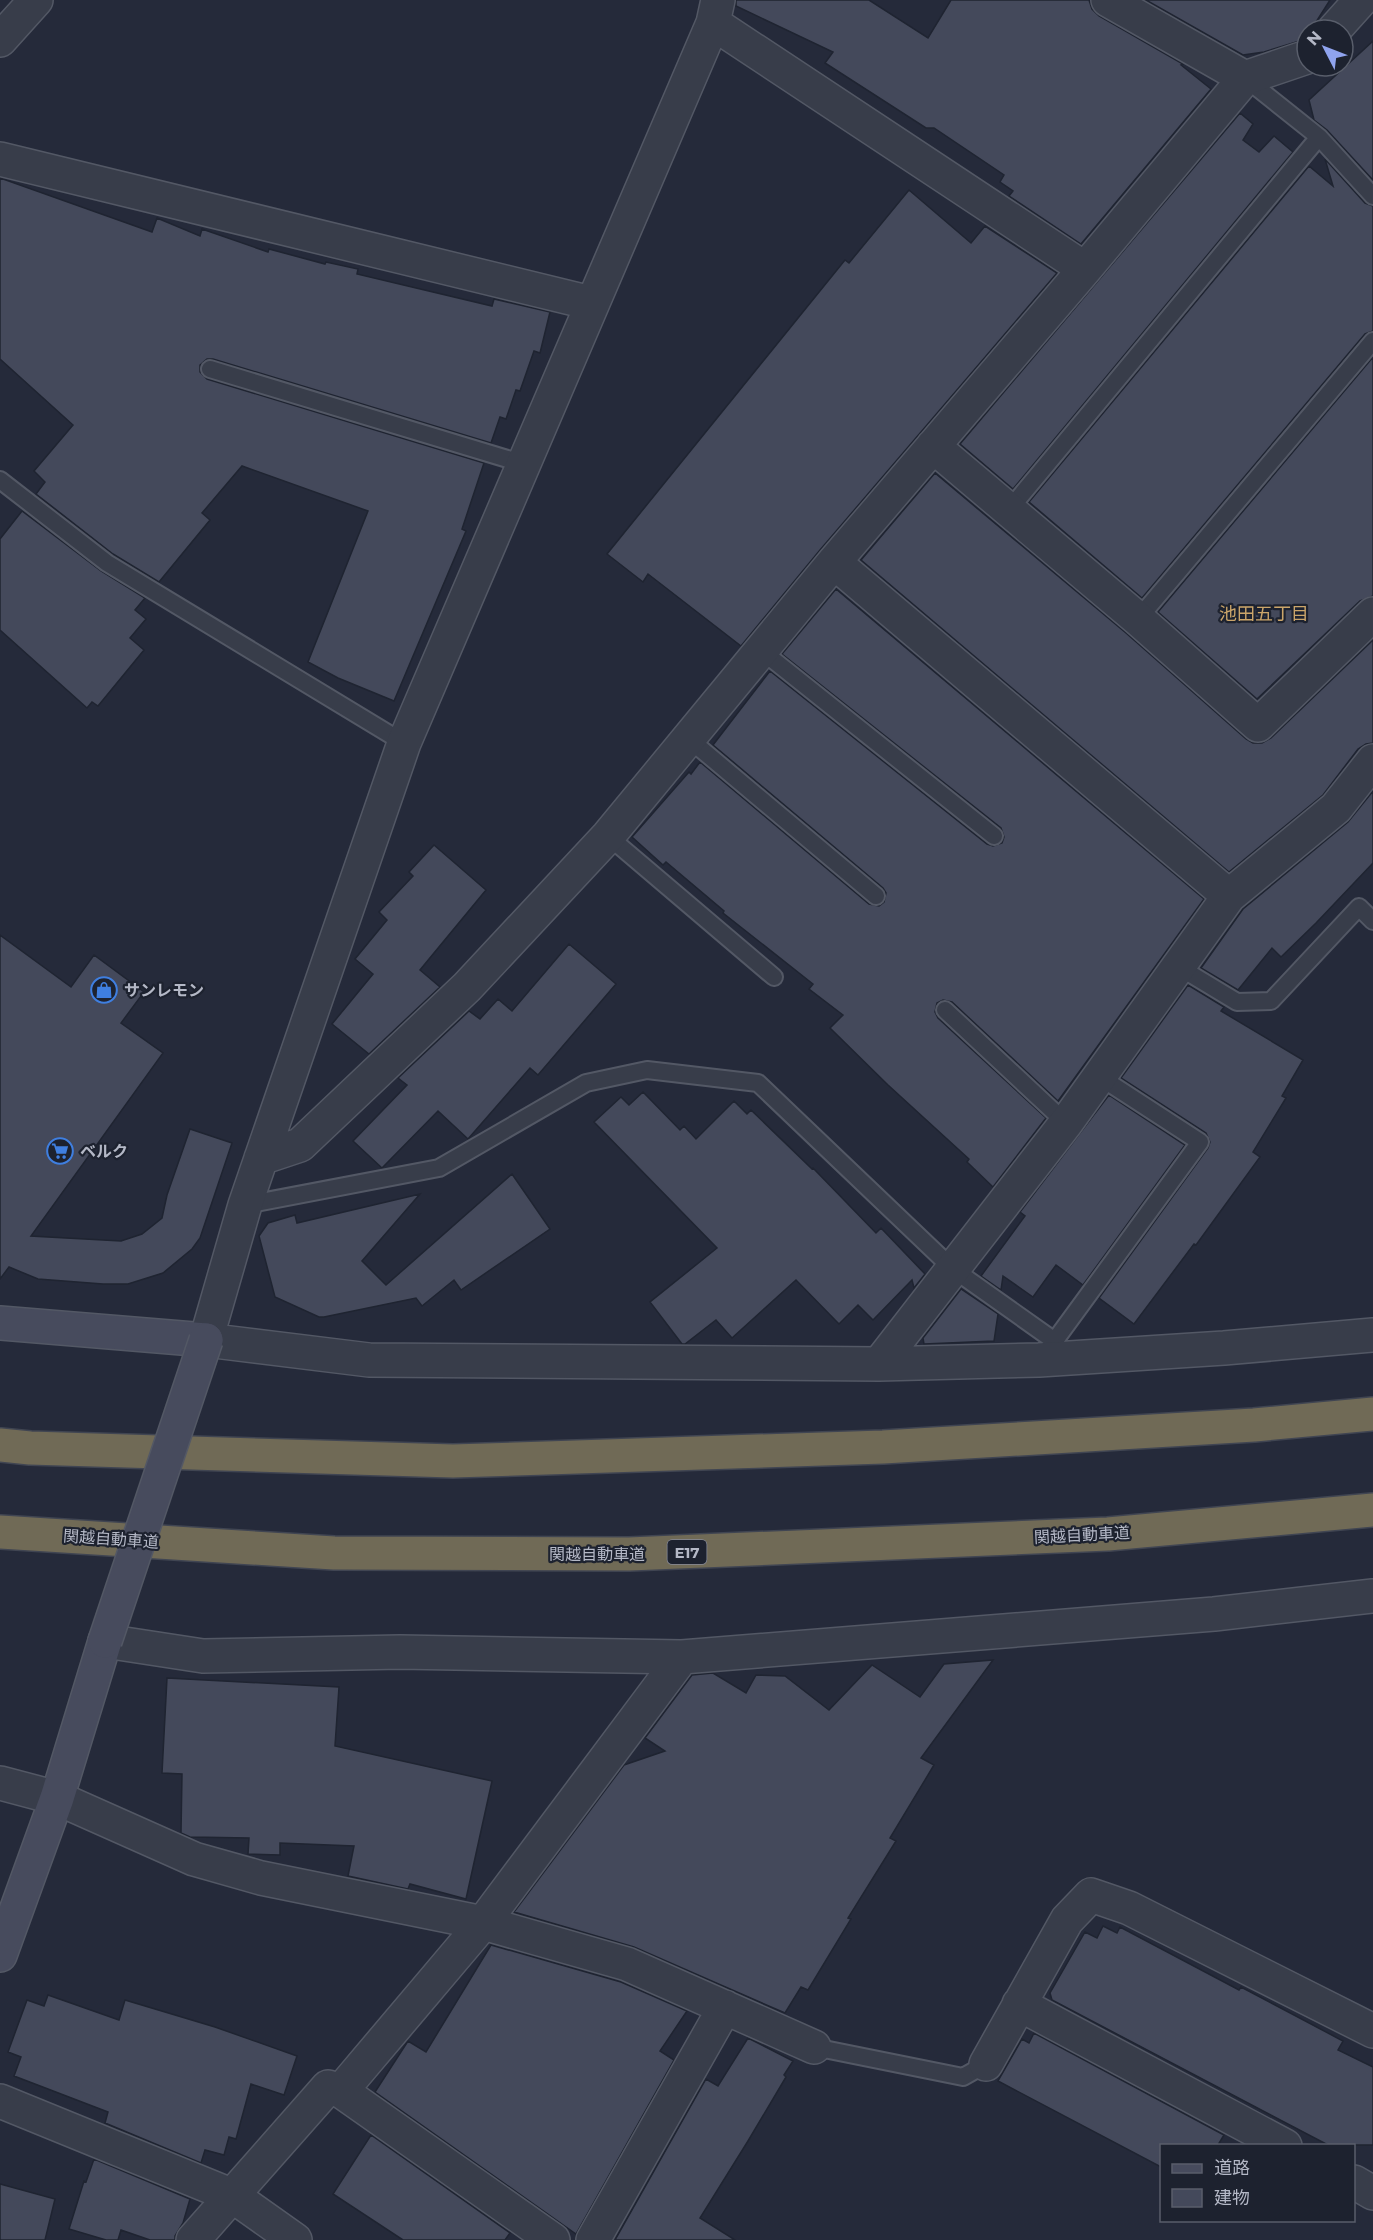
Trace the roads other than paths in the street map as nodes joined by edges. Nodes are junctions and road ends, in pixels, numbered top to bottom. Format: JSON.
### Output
{"nodes":[{"id":1,"x":36,"y":0,"type":"edge"},
{"id":2,"x":1108,"y":0,"type":"edge"},
{"id":3,"x":1361,"y":0,"type":"edge"},
{"id":4,"x":715,"y":11,"type":"edge"},
{"id":5,"x":1345,"y":18,"type":"edge"},
{"id":6,"x":0,"y":40,"type":"edge"},
{"id":7,"x":1295,"y":61,"type":"edge"},
{"id":8,"x":1245,"y":78,"type":"junction"},
{"id":9,"x":1319,"y":137,"type":"junction"},
{"id":10,"x":0,"y":159,"type":"edge"},
{"id":11,"x":1373,"y":196,"type":"edge"},
{"id":12,"x":1085,"y":269,"type":"junction"},
{"id":13,"x":591,"y":303,"type":"junction"},
{"id":14,"x":1373,"y":341,"type":"edge"},
{"id":15,"x":210,"y":369,"type":"dead end"},
{"id":16,"x":933,"y":447,"type":"junction"},
{"id":17,"x":524,"y":464,"type":"junction"},
{"id":18,"x":0,"y":480,"type":"edge"},
{"id":19,"x":1008,"y":511,"type":"junction"},
{"id":20,"x":834,"y":562,"type":"junction"},
{"id":21,"x":1373,"y":614,"type":"edge"},
{"id":22,"x":1138,"y":619,"type":"junction"},
{"id":23,"x":762,"y":651,"type":"junction"},
{"id":24,"x":689,"y":739,"type":"junction"},
{"id":25,"x":404,"y":743,"type":"junction"},
{"id":26,"x":1373,"y":760,"type":"edge"},
{"id":27,"x":608,"y":836,"type":"junction"},
{"id":28,"x":994,"y":836,"type":"dead end"},
{"id":29,"x":1229,"y":896,"type":"junction"},
{"id":30,"x":876,"y":897,"type":"dead end"},
{"id":31,"x":1373,"y":921,"type":"edge"},
{"id":32,"x":1179,"y":967,"type":"junction"},
{"id":33,"x":774,"y":976,"type":"dead end"},
{"id":34,"x":945,"y":1010,"type":"dead end"},
{"id":35,"x":1100,"y":1077,"type":"junction"},
{"id":36,"x":1066,"y":1124,"type":"junction"},
{"id":37,"x":261,"y":1158,"type":"junction"},
{"id":38,"x":245,"y":1205,"type":"junction"},
{"id":39,"x":953,"y":1269,"type":"junction"},
{"id":40,"x":0,"y":1323,"type":"edge"},
{"id":41,"x":1373,"y":1335,"type":"edge"},
{"id":42,"x":206,"y":1340,"type":"junction"},
{"id":43,"x":1047,"y":1351,"type":"junction"},
{"id":44,"x":879,"y":1364,"type":"junction"},
{"id":45,"x":1373,"y":1414,"type":"edge"},
{"id":46,"x":0,"y":1445,"type":"edge"},
{"id":47,"x":1373,"y":1510,"type":"edge"},
{"id":48,"x":0,"y":1532,"type":"edge"},
{"id":49,"x":1373,"y":1596,"type":"edge"},
{"id":50,"x":105,"y":1641,"type":"junction"},
{"id":51,"x":682,"y":1656,"type":"junction"},
{"id":52,"x":0,"y":1783,"type":"edge"},
{"id":53,"x":57,"y":1798,"type":"junction"},
{"id":54,"x":483,"y":1923,"type":"junction"},
{"id":55,"x":0,"y":1955,"type":"edge"},
{"id":56,"x":1020,"y":2004,"type":"junction"},
{"id":57,"x":725,"y":2007,"type":"junction"},
{"id":58,"x":1373,"y":2031,"type":"edge"},
{"id":59,"x":814,"y":2046,"type":"joint"},
{"id":60,"x":986,"y":2064,"type":"joint"},
{"id":61,"x":342,"y":2091,"type":"junction"},
{"id":62,"x":0,"y":2101,"type":"edge"},
{"id":63,"x":1283,"y":2144,"type":"edge"},
{"id":64,"x":1355,"y":2183,"type":"edge"},
{"id":65,"x":1373,"y":2193,"type":"edge"},
{"id":66,"x":233,"y":2196,"type":"junction"},
{"id":67,"x":194,"y":2240,"type":"edge"},
{"id":68,"x":296,"y":2240,"type":"edge"},
{"id":69,"x":552,"y":2240,"type":"edge"},
{"id":70,"x":593,"y":2240,"type":"edge"}],
"edges":[{"from":1,"to":6,"type":"street"},
{"from":2,"to":8,"type":"street"},
{"from":3,"to":5,"type":"street"},
{"from":4,"to":12,"type":"street"},
{"from":4,"to":13,"type":"street"},
{"from":7,"to":8,"type":"street"},
{"from":8,"to":9,"type":"lane"},
{"from":8,"to":12,"type":"street"},
{"from":9,"to":11,"type":"lane"},
{"from":9,"to":19,"type":"lane"},
{"from":10,"to":13,"type":"street"},
{"from":12,"to":16,"type":"street"},
{"from":13,"to":17,"type":"street"},
{"from":14,"to":22,"type":"lane"},
{"from":15,"to":17,"type":"lane"},
{"from":16,"to":19,"type":"street"},
{"from":16,"to":20,"type":"street"},
{"from":17,"to":25,"type":"street"},
{"from":18,"to":25,"type":"lane"},
{"from":19,"to":22,"type":"street"},
{"from":20,"to":23,"type":"street"},
{"from":20,"to":29,"type":"street"},
{"from":21,"to":22,"type":"street"},
{"from":23,"to":24,"type":"street"},
{"from":23,"to":28,"type":"lane"},
{"from":24,"to":27,"type":"street"},
{"from":24,"to":30,"type":"lane"},
{"from":25,"to":37,"type":"street"},
{"from":26,"to":29,"type":"street"},
{"from":27,"to":33,"type":"lane"},
{"from":27,"to":37,"type":"street"},
{"from":29,"to":32,"type":"street"},
{"from":31,"to":32,"type":"lane"},
{"from":32,"to":35,"type":"street"},
{"from":34,"to":36,"type":"lane"},
{"from":35,"to":36,"type":"street"},
{"from":35,"to":43,"type":"lane"},
{"from":36,"to":39,"type":"street"},
{"from":37,"to":38,"type":"street"},
{"from":38,"to":39,"type":"lane"},
{"from":38,"to":42,"type":"street"},
{"from":39,"to":43,"type":"lane"},
{"from":39,"to":44,"type":"street"},
{"from":40,"to":42,"type":"street"},
{"from":41,"to":43,"type":"street"},
{"from":42,"to":44,"type":"street"},
{"from":42,"to":50,"type":"street","bridge":true},
{"from":43,"to":44,"type":"street"},
{"from":45,"to":46,"type":"highway"},
{"from":47,"to":48,"type":"highway","name":"関越自動車道","number":"E17"},
{"from":49,"to":51,"type":"street"},
{"from":50,"to":51,"type":"street"},
{"from":50,"to":53,"type":"street"},
{"from":51,"to":54,"type":"street"},
{"from":52,"to":53,"type":"street"},
{"from":53,"to":54,"type":"street"},
{"from":53,"to":55,"type":"street"},
{"from":54,"to":57,"type":"street"},
{"from":54,"to":61,"type":"street"},
{"from":56,"to":58,"type":"street"},
{"from":56,"to":60,"type":"street"},
{"from":56,"to":63,"type":"street"},
{"from":57,"to":59,"type":"street"},
{"from":57,"to":70,"type":"street"},
{"from":59,"to":60,"type":"lane"},
{"from":61,"to":66,"type":"street"},
{"from":61,"to":69,"type":"street"},
{"from":62,"to":66,"type":"street"},
{"from":64,"to":65,"type":"street"},
{"from":66,"to":67,"type":"street"},
{"from":66,"to":68,"type":"street"}]}
